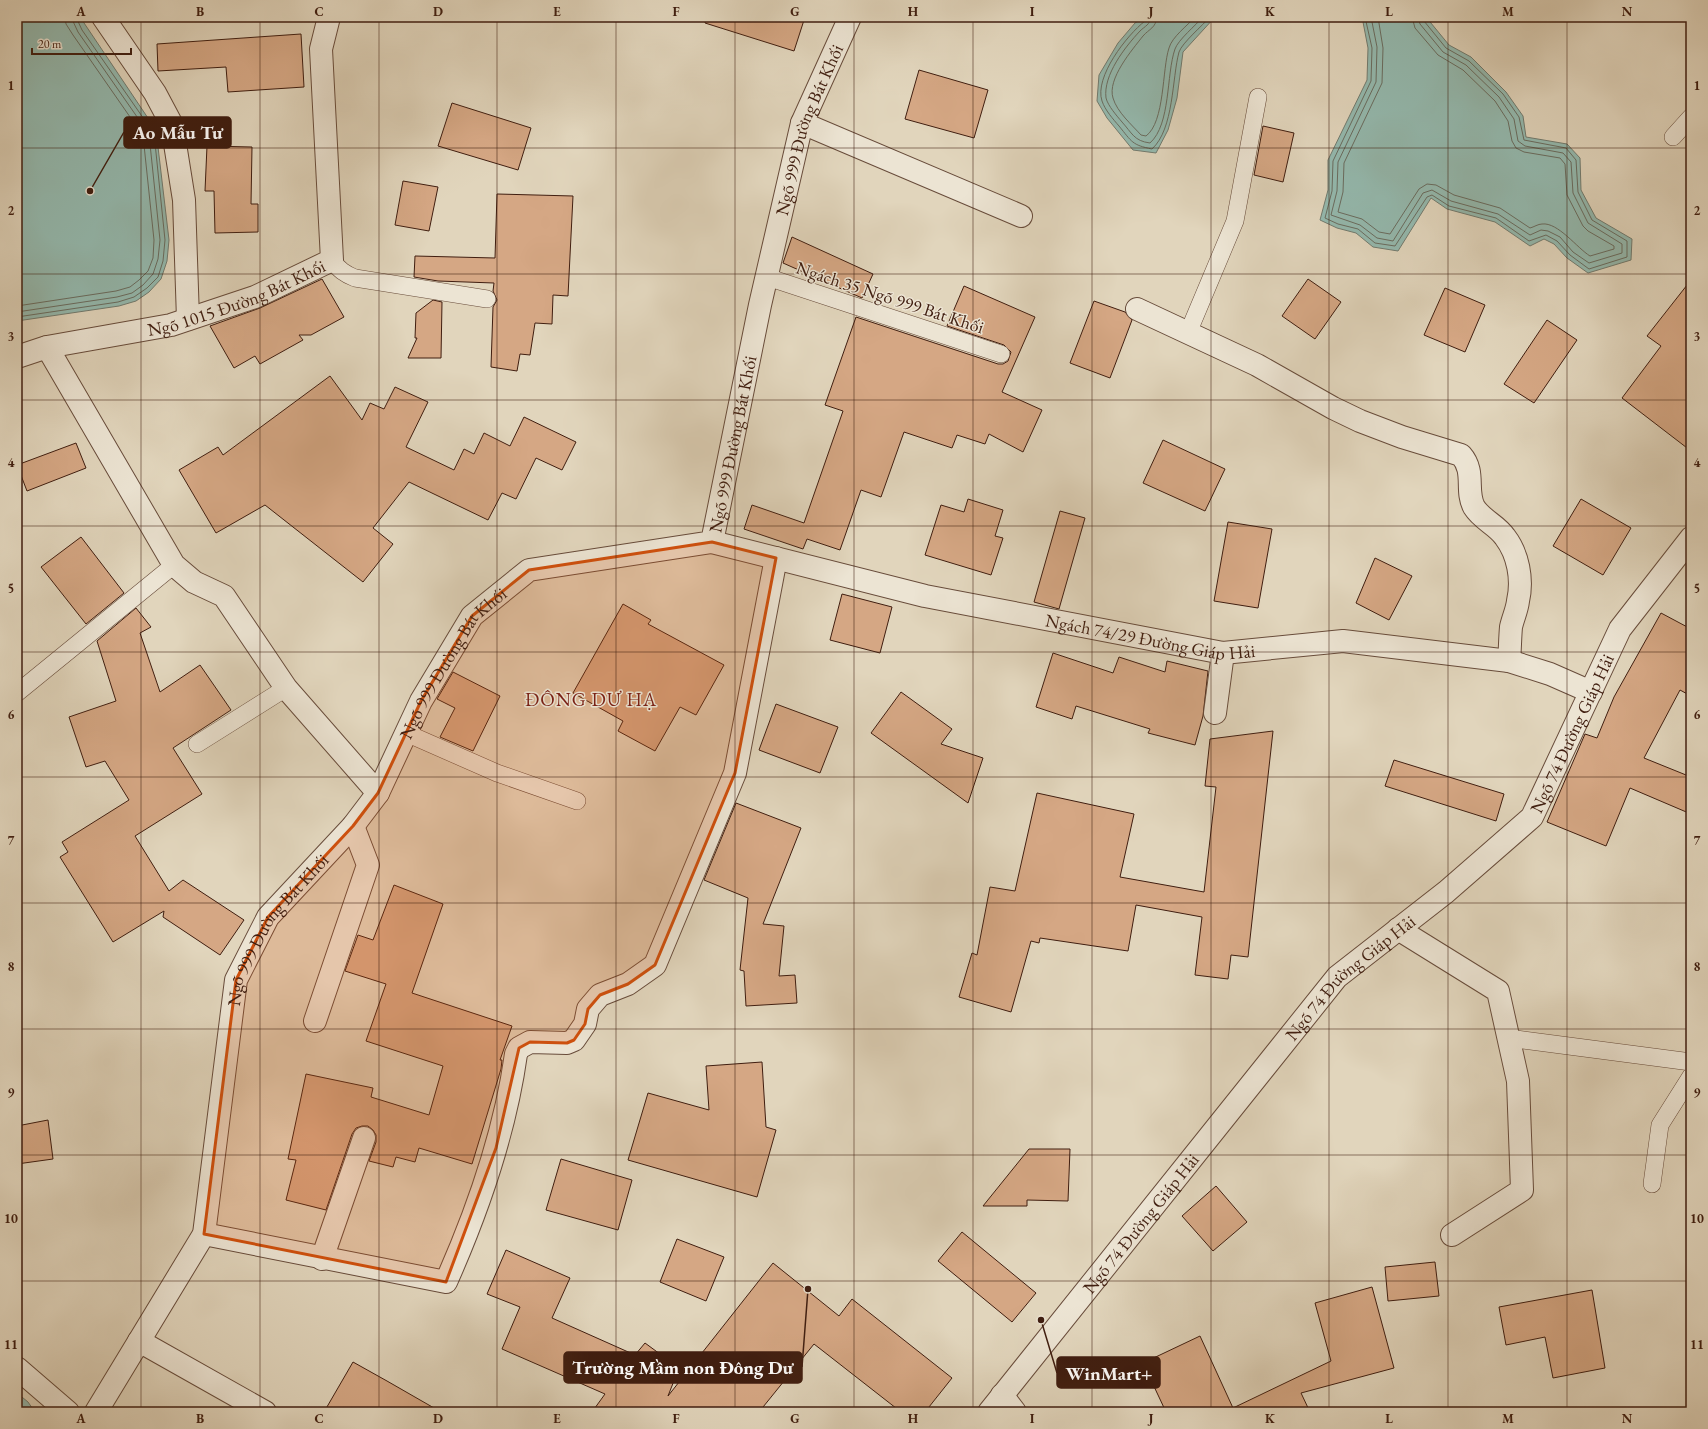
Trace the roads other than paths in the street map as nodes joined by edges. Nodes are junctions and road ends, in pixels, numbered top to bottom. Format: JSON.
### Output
{"nodes":[{"id":1,"x":103,"y":17,"type":"edge"},
{"id":2,"x":329,"y":17,"type":"edge"},
{"id":3,"x":850,"y":17,"type":"edge"},
{"id":4,"x":1258,"y":97,"type":"dead end"},
{"id":5,"x":1691,"y":118,"type":"edge"},
{"id":6,"x":802,"y":123,"type":"junction"},
{"id":7,"x":1673,"y":137,"type":"dead end"},
{"id":8,"x":1021,"y":216,"type":"dead end"},
{"id":9,"x":332,"y":260,"type":"junction"},
{"id":10,"x":767,"y":277,"type":"junction"},
{"id":11,"x":487,"y":299,"type":"dead end"},
{"id":12,"x":1137,"y":309,"type":"dead end"},
{"id":13,"x":188,"y":319,"type":"junction"},
{"id":14,"x":1188,"y":333,"type":"junction"},
{"id":15,"x":47,"y":347,"type":"junction"},
{"id":16,"x":1001,"y":354,"type":"dead end"},
{"id":17,"x":17,"y":357,"type":"edge"},
{"id":18,"x":1691,"y":538,"type":"edge"},
{"id":19,"x":712,"y":542,"type":"junction"},
{"id":20,"x":776,"y":558,"type":"junction"},
{"id":21,"x":174,"y":565,"type":"junction"},
{"id":22,"x":1223,"y":653,"type":"junction"},
{"id":23,"x":1509,"y":661,"type":"junction"},
{"id":24,"x":286,"y":688,"type":"junction"},
{"id":25,"x":1591,"y":692,"type":"junction"},
{"id":26,"x":17,"y":693,"type":"edge"},
{"id":27,"x":1215,"y":713,"type":"dead end"},
{"id":28,"x":406,"y":733,"type":"junction"},
{"id":29,"x":197,"y":744,"type":"dead end"},
{"id":30,"x":378,"y":793,"type":"junction"},
{"id":31,"x":577,"y":801,"type":"dead end"},
{"id":32,"x":353,"y":826,"type":"junction"},
{"id":33,"x":1398,"y":929,"type":"junction"},
{"id":34,"x":315,"y":1021,"type":"dead end"},
{"id":35,"x":1508,"y":1038,"type":"junction"},
{"id":36,"x":1691,"y":1062,"type":"edge"},
{"id":37,"x":1691,"y":1076,"type":"edge"},
{"id":38,"x":364,"y":1138,"type":"dead end"},
{"id":39,"x":1652,"y":1184,"type":"dead end"},
{"id":40,"x":204,"y":1234,"type":"junction"},
{"id":41,"x":1452,"y":1235,"type":"dead end"},
{"id":42,"x":322,"y":1259,"type":"junction"},
{"id":43,"x":139,"y":1341,"type":"junction"},
{"id":44,"x":17,"y":1368,"type":"edge"},
{"id":45,"x":1002,"y":1406,"type":"edge"},
{"id":46,"x":68,"y":1412,"type":"edge"},
{"id":47,"x":96,"y":1412,"type":"edge"},
{"id":48,"x":265,"y":1412,"type":"edge"}],
"edges":[{"from":1,"to":13,"type":"street"},
{"from":2,"to":9,"type":"street","name":"Ngõ 1015 Đường Bát Khối"},
{"from":3,"to":6,"type":"street","name":"Ngõ 999 Đường Bát Khối"},
{"from":4,"to":14,"type":"lane"},
{"from":5,"to":7,"type":"lane"},
{"from":6,"to":8,"type":"street"},
{"from":6,"to":10,"type":"street","name":"Ngõ 999 Đường Bát Khối"},
{"from":9,"to":11,"type":"lane"},
{"from":9,"to":13,"type":"street","name":"Ngõ 1015 Đường Bát Khối"},
{"from":10,"to":16,"type":"lane","name":"Ngách 35 Ngõ 999 Bát Khối"},
{"from":10,"to":19,"type":"street","name":"Ngõ 999 Đường Bát Khối"},
{"from":12,"to":14,"type":"street"},
{"from":13,"to":15,"type":"street","name":"Ngõ 1015 Đường Bát Khối"},
{"from":14,"to":23,"type":"street"},
{"from":15,"to":17,"type":"street","name":"Ngõ 1015 Đường Bát Khối"},
{"from":15,"to":21,"type":"street"},
{"from":18,"to":25,"type":"street","name":"Ngõ 74 Đường Giáp Hải"},
{"from":19,"to":20,"type":"street","name":"Ngách 74/29 Đường Giáp Hải"},
{"from":19,"to":28,"type":"street","name":"Ngõ 999 Đường Bát Khối"},
{"from":20,"to":22,"type":"street","name":"Ngách 74/29 Đường Giáp Hải"},
{"from":20,"to":42,"type":"street"},
{"from":21,"to":24,"type":"street"},
{"from":21,"to":26,"type":"lane"},
{"from":22,"to":23,"type":"street","name":"Ngách 74/29 Đường Giáp Hải"},
{"from":22,"to":27,"type":"street"},
{"from":23,"to":25,"type":"street","name":"Ngách 74/29 Đường Giáp Hải"},
{"from":24,"to":29,"type":"lane"},
{"from":24,"to":30,"type":"street"},
{"from":25,"to":33,"type":"street","name":"Ngõ 74 Đường Giáp Hải"},
{"from":28,"to":30,"type":"street","name":"Ngõ 999 Đường Bát Khối"},
{"from":28,"to":31,"type":"lane"},
{"from":30,"to":32,"type":"street","name":"Ngõ 999 Đường Bát Khối"},
{"from":32,"to":34,"type":"street"},
{"from":32,"to":40,"type":"street","name":"Ngõ 999 Đường Bát Khối"},
{"from":33,"to":35,"type":"street"},
{"from":33,"to":45,"type":"street","name":"Ngõ 74 Đường Giáp Hải"},
{"from":35,"to":36,"type":"lane"},
{"from":35,"to":41,"type":"street"},
{"from":37,"to":39,"type":"lane"},
{"from":38,"to":42,"type":"street"},
{"from":40,"to":42,"type":"street"},
{"from":40,"to":43,"type":"street","name":"Ngõ 999 Đường Bát Khối"},
{"from":43,"to":47,"type":"street","name":"Ngõ 999 Đường Bát Khối"},
{"from":43,"to":48,"type":"street"},
{"from":44,"to":46,"type":"street"}]}
